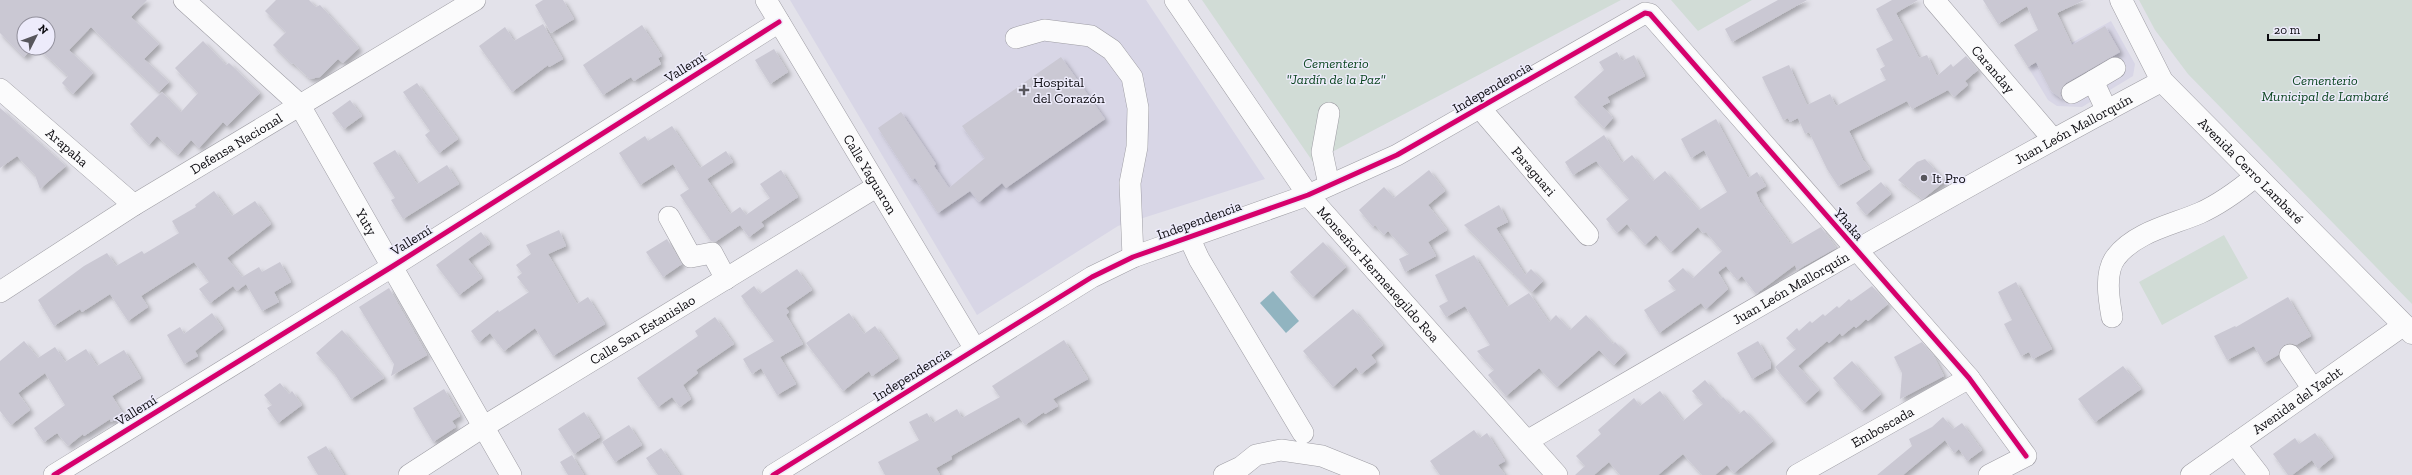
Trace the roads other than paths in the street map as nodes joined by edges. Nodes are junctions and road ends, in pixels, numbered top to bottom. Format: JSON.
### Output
{"nodes":[{"id":1,"x":184,"y":0,"type":"edge"},
{"id":2,"x":475,"y":0,"type":"edge"},
{"id":3,"x":766,"y":0,"type":"edge"},
{"id":4,"x":1175,"y":0,"type":"edge"},
{"id":5,"x":1934,"y":0,"type":"edge"},
{"id":6,"x":2121,"y":0,"type":"edge"},
{"id":7,"x":1648,"y":13,"type":"joint"},
{"id":8,"x":779,"y":22,"type":"junction"},
{"id":9,"x":1016,"y":38,"type":"dead end"},
{"id":10,"x":2115,"y":68,"type":"dead end"},
{"id":11,"x":2093,"y":81,"type":"junction"},
{"id":12,"x":2162,"y":81,"type":"junction"},
{"id":13,"x":0,"y":89,"type":"edge"},
{"id":14,"x":2072,"y":93,"type":"dead end"},
{"id":15,"x":299,"y":104,"type":"junction"},
{"id":16,"x":1480,"y":108,"type":"junction"},
{"id":17,"x":2107,"y":111,"type":"junction"},
{"id":18,"x":1329,"y":113,"type":"dead end"},
{"id":19,"x":2053,"y":139,"type":"junction"},
{"id":20,"x":2256,"y":176,"type":"junction"},
{"id":21,"x":1329,"y":185,"type":"junction"},
{"id":22,"x":876,"y":187,"type":"junction"},
{"id":23,"x":1308,"y":194,"type":"junction"},
{"id":24,"x":134,"y":204,"type":"junction"},
{"id":25,"x":669,"y":217,"type":"dead end"},
{"id":26,"x":1588,"y":235,"type":"dead end"},
{"id":27,"x":1188,"y":236,"type":"junction"},
{"id":28,"x":1856,"y":250,"type":"junction"},
{"id":29,"x":1133,"y":257,"type":"junction"},
{"id":30,"x":393,"y":266,"type":"junction"},
{"id":31,"x":726,"y":279,"type":"junction"},
{"id":32,"x":0,"y":292,"type":"edge"},
{"id":33,"x":2112,"y":317,"type":"dead end"},
{"id":34,"x":2409,"y":332,"type":"edge"},
{"id":35,"x":975,"y":349,"type":"junction"},
{"id":36,"x":2290,"y":355,"type":"dead end"},
{"id":37,"x":1969,"y":378,"type":"junction"},
{"id":38,"x":2313,"y":389,"type":"junction"},
{"id":39,"x":484,"y":427,"type":"junction"},
{"id":40,"x":1303,"y":433,"type":"dead end"},
{"id":41,"x":1527,"y":441,"type":"junction"},
{"id":42,"x":2235,"y":444,"type":"junction"},
{"id":43,"x":54,"y":475,"type":"edge"},
{"id":44,"x":409,"y":475,"type":"edge"},
{"id":45,"x":511,"y":475,"type":"edge"},
{"id":46,"x":773,"y":475,"type":"edge"},
{"id":47,"x":1224,"y":475,"type":"edge"},
{"id":48,"x":1369,"y":475,"type":"edge"},
{"id":49,"x":1557,"y":475,"type":"edge"},
{"id":50,"x":1797,"y":475,"type":"edge"},
{"id":51,"x":1989,"y":475,"type":"edge"},
{"id":52,"x":2191,"y":475,"type":"edge"},
{"id":53,"x":2259,"y":475,"type":"edge"}],
"edges":[{"from":1,"to":15,"type":"street","name":"Yuty"},
{"from":2,"to":15,"type":"street","name":"Defensa Nacional"},
{"from":3,"to":8,"type":"street","name":"Calle Yaguaron"},
{"from":4,"to":23,"type":"street","name":"Monseñor Hermenegildo Roa"},
{"from":5,"to":19,"type":"street","name":"Caranday"},
{"from":6,"to":12,"type":"main road","name":"Avenida Cerro Lambaré"},
{"from":7,"to":16,"type":"street","name":"Independencia"},
{"from":7,"to":28,"type":"street","name":"Yhaka"},
{"from":8,"to":22,"type":"street","name":"Calle Yaguaron"},
{"from":8,"to":30,"type":"street","name":"Vallemí"},
{"from":9,"to":29,"type":"street"},
{"from":10,"to":11,"type":"street"},
{"from":11,"to":14,"type":"street"},
{"from":11,"to":17,"type":"street"},
{"from":12,"to":17,"type":"street","name":"Juan León Mallorquín"},
{"from":12,"to":20,"type":"main road","name":"Avenida Cerro Lambaré"},
{"from":13,"to":24,"type":"street","name":"Arapaha"},
{"from":15,"to":24,"type":"street","name":"Defensa Nacional"},
{"from":15,"to":30,"type":"street","name":"Yuty"},
{"from":16,"to":21,"type":"street","name":"Independencia"},
{"from":16,"to":26,"type":"street","name":"Paraguari"},
{"from":17,"to":19,"type":"street","name":"Juan León Mallorquín"},
{"from":18,"to":21,"type":"street"},
{"from":19,"to":28,"type":"street","name":"Juan León Mallorquín"},
{"from":20,"to":33,"type":"street"},
{"from":20,"to":34,"type":"main road","name":"Avenida Cerro Lambaré"},
{"from":21,"to":23,"type":"street","name":"Independencia"},
{"from":22,"to":31,"type":"street","name":"Calle San Estanislao"},
{"from":22,"to":35,"type":"street","name":"Calle Yaguaron"},
{"from":23,"to":27,"type":"street","name":"Independencia"},
{"from":23,"to":41,"type":"street","name":"Monseñor Hermenegildo Roa"},
{"from":24,"to":32,"type":"street","name":"Defensa Nacional"},
{"from":25,"to":31,"type":"street"},
{"from":27,"to":29,"type":"street","name":"Independencia"},
{"from":27,"to":40,"type":"street"},
{"from":28,"to":37,"type":"street","name":"Yhaka"},
{"from":28,"to":41,"type":"street","name":"Juan León Mallorquín"},
{"from":29,"to":35,"type":"street","name":"Independencia"},
{"from":30,"to":39,"type":"street","name":"Yuty"},
{"from":30,"to":43,"type":"street","name":"Vallemí"},
{"from":31,"to":39,"type":"street","name":"Calle San Estanislao"},
{"from":34,"to":38,"type":"street","name":"Avenida del Yacht"},
{"from":35,"to":46,"type":"street","name":"Independencia"},
{"from":36,"to":38,"type":"street"},
{"from":37,"to":50,"type":"street","name":"Emboscada"},
{"from":37,"to":51,"type":"street","name":"Yhaka"},
{"from":38,"to":42,"type":"street","name":"Avenida del Yacht"},
{"from":39,"to":44,"type":"street","name":"Calle San Estanislao"},
{"from":39,"to":45,"type":"street","name":"Yuty"},
{"from":41,"to":49,"type":"street","name":"Monseñor Hermenegildo Roa"},
{"from":42,"to":52,"type":"street","name":"Avenida del Yacht"},
{"from":42,"to":53,"type":"street"},
{"from":47,"to":48,"type":"street"}]}
